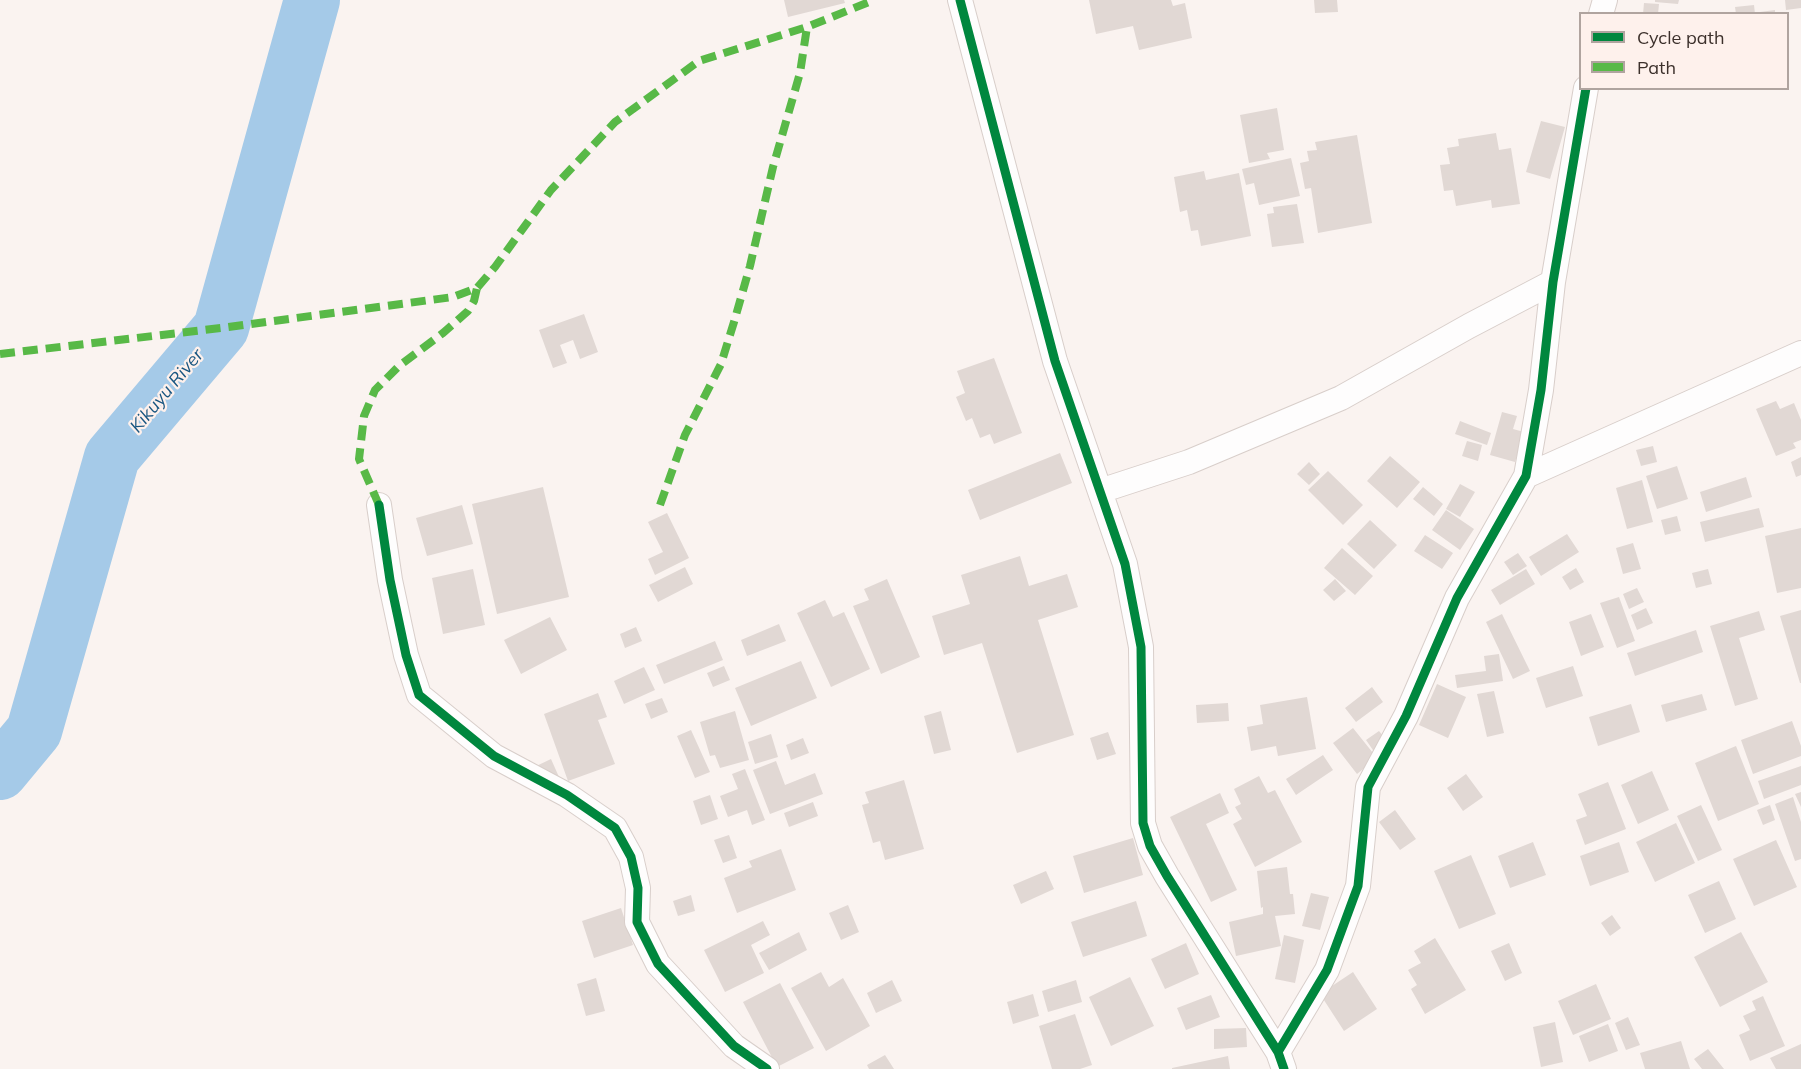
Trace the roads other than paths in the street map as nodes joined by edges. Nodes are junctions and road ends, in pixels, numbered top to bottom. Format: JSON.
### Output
{"nodes":[{"id":1,"x":960,"y":0,"type":"edge"},
{"id":2,"x":1586,"y":90,"type":"edge"},
{"id":3,"x":1553,"y":282,"type":"junction"},
{"id":4,"x":1801,"y":353,"type":"edge"},
{"id":5,"x":1526,"y":476,"type":"junction"},
{"id":6,"x":1100,"y":491,"type":"junction"},
{"id":7,"x":379,"y":505,"type":"dead end"},
{"id":8,"x":1281,"y":1061,"type":"edge"},
{"id":9,"x":767,"y":1069,"type":"edge"}],
"edges":[{"from":1,"to":6,"type":"street"},
{"from":2,"to":3,"type":"street"},
{"from":3,"to":5,"type":"street"},
{"from":3,"to":6,"type":"street"},
{"from":4,"to":5,"type":"street"},
{"from":5,"to":8,"type":"street"},
{"from":6,"to":8,"type":"street"},
{"from":7,"to":9,"type":"street"}]}
